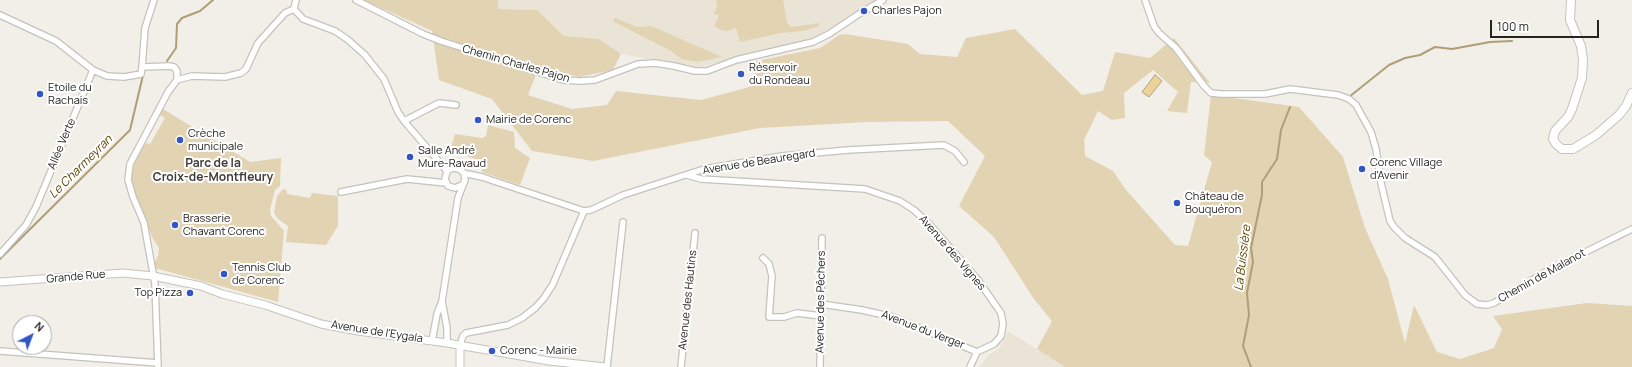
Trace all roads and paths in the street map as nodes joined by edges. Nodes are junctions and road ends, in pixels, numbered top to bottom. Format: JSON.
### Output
{"nodes":[{"id":1,"x":154,"y":0,"type":"edge"},
{"id":2,"x":296,"y":0,"type":"edge"},
{"id":3,"x":356,"y":0,"type":"edge"},
{"id":4,"x":883,"y":0,"type":"edge"},
{"id":5,"x":1145,"y":0,"type":"edge"},
{"id":6,"x":1571,"y":0,"type":"edge"},
{"id":7,"x":294,"y":9,"type":"junction"},
{"id":8,"x":0,"y":15,"type":"edge"},
{"id":9,"x":142,"y":67,"type":"junction"},
{"id":10,"x":93,"y":70,"type":"junction"},
{"id":11,"x":177,"y":80,"type":"junction"},
{"id":12,"x":1632,"y":93,"type":"edge"},
{"id":13,"x":456,"y":105,"type":"dead end"},
{"id":14,"x":404,"y":121,"type":"junction"},
{"id":15,"x":964,"y":162,"type":"dead end"},
{"id":16,"x":447,"y":171,"type":"junction"},
{"id":17,"x":464,"y":174,"type":"junction"},
{"id":18,"x":686,"y":175,"type":"junction"},
{"id":19,"x":446,"y":183,"type":"junction"},
{"id":20,"x":462,"y":185,"type":"junction"},
{"id":21,"x":451,"y":188,"type":"junction"},
{"id":22,"x":341,"y":192,"type":"dead end"},
{"id":23,"x":458,"y":198,"type":"junction"},
{"id":24,"x":584,"y":211,"type":"junction"},
{"id":25,"x":623,"y":222,"type":"dead end"},
{"id":26,"x":1632,"y":228,"type":"edge"},
{"id":27,"x":695,"y":233,"type":"dead end"},
{"id":28,"x":822,"y":238,"type":"dead end"},
{"id":29,"x":0,"y":254,"type":"edge"},
{"id":30,"x":763,"y":258,"type":"dead end"},
{"id":31,"x":153,"y":276,"type":"junction"},
{"id":32,"x":0,"y":282,"type":"edge"},
{"id":33,"x":442,"y":301,"type":"junction"},
{"id":34,"x":821,"y":304,"type":"junction"},
{"id":35,"x":821,"y":316,"type":"junction"},
{"id":36,"x":432,"y":341,"type":"junction"},
{"id":37,"x":447,"y":343,"type":"junction"},
{"id":38,"x":460,"y":345,"type":"junction"},
{"id":39,"x":0,"y":351,"type":"edge"},
{"id":40,"x":977,"y":352,"type":"junction"},
{"id":41,"x":158,"y":365,"type":"edge"},
{"id":42,"x":588,"y":366,"type":"edge"},
{"id":43,"x":460,"y":367,"type":"edge"},
{"id":44,"x":606,"y":367,"type":"edge"},
{"id":45,"x":681,"y":367,"type":"edge"},
{"id":46,"x":820,"y":367,"type":"edge"},
{"id":47,"x":970,"y":367,"type":"edge"}],
"edges":[{"from":1,"to":9,"type":"street"},
{"from":2,"to":7,"type":"street"},
{"from":3,"to":4,"type":"street","name":"Chemin Charles Pajon"},
{"from":5,"to":26,"type":"street","name":"Chemin de Malanot"},
{"from":6,"to":12,"type":"main road"},
{"from":7,"to":11,"type":"street"},
{"from":7,"to":14,"type":"street"},
{"from":8,"to":10,"type":"street"},
{"from":9,"to":10,"type":"street"},
{"from":9,"to":11,"type":"street"},
{"from":10,"to":29,"type":"street","name":"Allée Verte"},
{"from":11,"to":31,"type":"street"},
{"from":13,"to":14,"type":"street"},
{"from":14,"to":16,"type":"street"},
{"from":15,"to":18,"type":"street","name":"Avenue de Beauregard"},
{"from":16,"to":17,"type":"street"},
{"from":16,"to":19,"type":"street"},
{"from":17,"to":20,"type":"street"},
{"from":17,"to":24,"type":"street"},
{"from":18,"to":24,"type":"street","name":"Avenue de Beauregard"},
{"from":18,"to":40,"type":"street","name":"Avenue des Vignes"},
{"from":19,"to":21,"type":"street"},
{"from":19,"to":22,"type":"street"},
{"from":20,"to":21,"type":"street"},
{"from":20,"to":23,"type":"street"},
{"from":21,"to":23,"type":"street"},
{"from":23,"to":33,"type":"street"},
{"from":24,"to":38,"type":"street"},
{"from":25,"to":44,"type":"street"},
{"from":27,"to":45,"type":"street","name":"Avenue des Hautins"},
{"from":28,"to":34,"type":"street","name":"Avenue des Pêchers"},
{"from":30,"to":35,"type":"street"},
{"from":31,"to":32,"type":"street","name":"Grande Rue"},
{"from":31,"to":36,"type":"street","name":"Avenue de l'Eygala"},
{"from":31,"to":41,"type":"street"},
{"from":33,"to":36,"type":"street"},
{"from":33,"to":37,"type":"street"},
{"from":34,"to":35,"type":"street","name":"Avenue des Pêchers"},
{"from":34,"to":40,"type":"street","name":"Avenue du Verger"},
{"from":35,"to":46,"type":"street","name":"Avenue des Pêchers"},
{"from":36,"to":37,"type":"street","name":"Avenue de l'Eygala"},
{"from":37,"to":38,"type":"street","name":"Avenue de l'Eygala"},
{"from":38,"to":42,"type":"street","name":"Avenue de l'Eygala"},
{"from":38,"to":43,"type":"street"},
{"from":39,"to":41,"type":"street"},
{"from":40,"to":47,"type":"street"},
{"from":42,"to":44,"type":"street","name":"Avenue de l'Eygala"}]}
